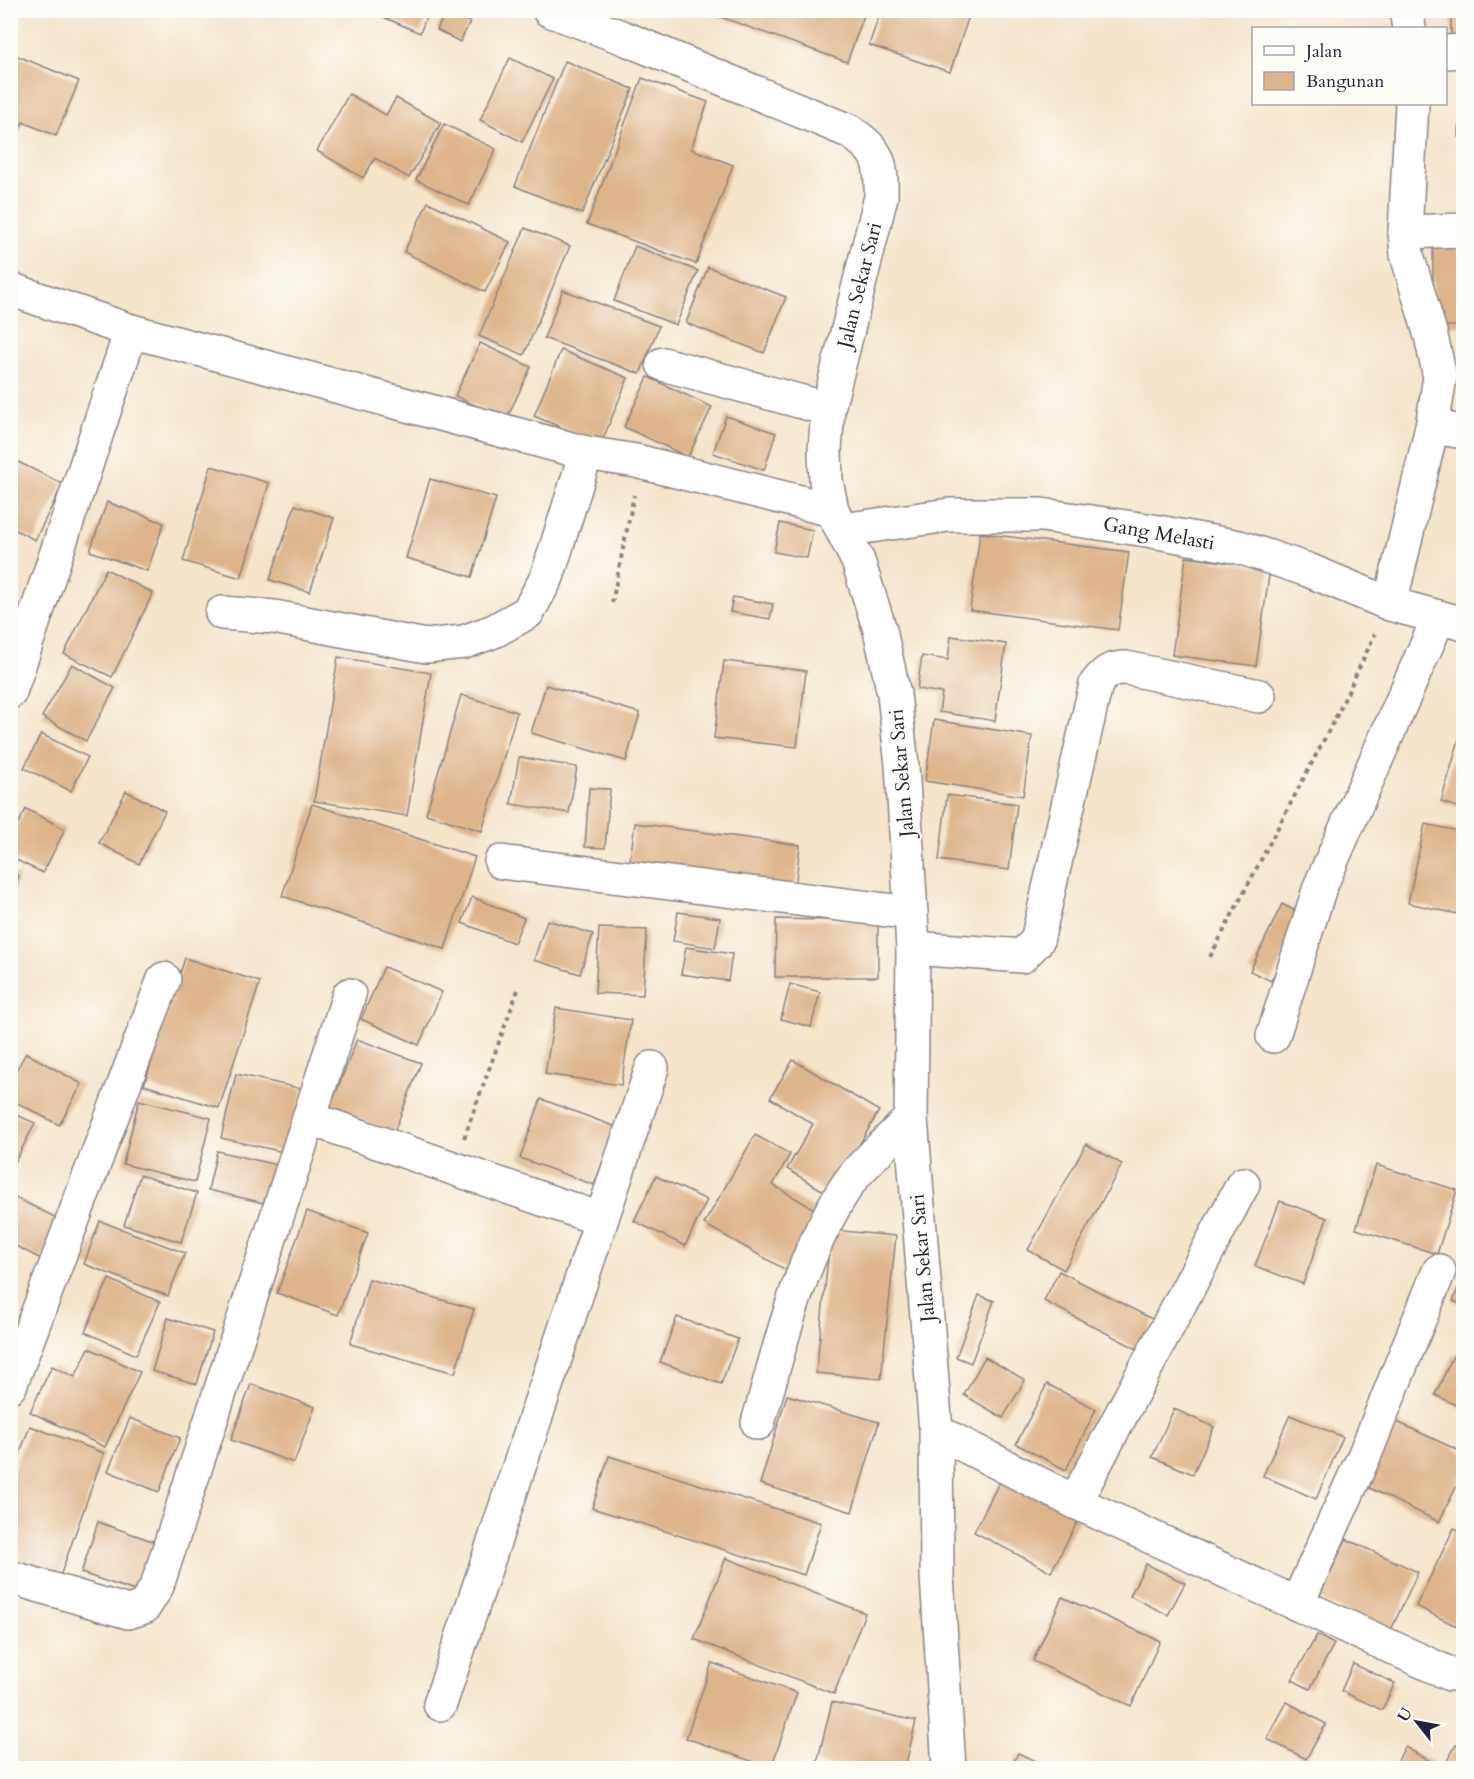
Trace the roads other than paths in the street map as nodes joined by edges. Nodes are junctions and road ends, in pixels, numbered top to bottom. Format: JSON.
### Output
{"nodes":[{"id":1,"x":549,"y":10,"type":"edge"},
{"id":2,"x":1406,"y":10,"type":"edge"},
{"id":3,"x":1409,"y":27,"type":"edge"},
{"id":4,"x":1447,"y":51,"type":"edge"},
{"id":5,"x":1464,"y":51,"type":"edge"},
{"id":6,"x":1412,"y":105,"type":"edge"},
{"id":7,"x":1464,"y":230,"type":"edge"},
{"id":8,"x":1405,"y":232,"type":"junction"},
{"id":9,"x":10,"y":289,"type":"edge"},
{"id":10,"x":131,"y":331,"type":"junction"},
{"id":11,"x":663,"y":364,"type":"dead end"},
{"id":12,"x":828,"y":409,"type":"junction"},
{"id":13,"x":1448,"y":429,"type":"edge"},
{"id":14,"x":586,"y":453,"type":"junction"},
{"id":15,"x":837,"y":520,"type":"junction"},
{"id":16,"x":1390,"y":604,"type":"junction"},
{"id":17,"x":222,"y":613,"type":"dead end"},
{"id":18,"x":1451,"y":621,"type":"edge"},
{"id":19,"x":10,"y":692,"type":"edge"},
{"id":20,"x":1259,"y":696,"type":"dead end"},
{"id":21,"x":501,"y":862,"type":"dead end"},
{"id":22,"x":911,"y":914,"type":"junction"},
{"id":23,"x":912,"y":948,"type":"junction"},
{"id":24,"x":164,"y":979,"type":"dead end"},
{"id":25,"x":349,"y":995,"type":"dead end"},
{"id":26,"x":1273,"y":1036,"type":"dead end"},
{"id":27,"x":652,"y":1068,"type":"dead end"},
{"id":28,"x":911,"y":1118,"type":"junction"},
{"id":29,"x":311,"y":1119,"type":"junction"},
{"id":30,"x":1243,"y":1184,"type":"dead end"},
{"id":31,"x":600,"y":1219,"type":"junction"},
{"id":32,"x":1439,"y":1270,"type":"dead end"},
{"id":33,"x":10,"y":1386,"type":"edge"},
{"id":34,"x":758,"y":1423,"type":"dead end"},
{"id":35,"x":936,"y":1431,"type":"junction"},
{"id":36,"x":1075,"y":1502,"type":"junction"},
{"id":37,"x":10,"y":1577,"type":"edge"},
{"id":38,"x":1297,"y":1604,"type":"junction"},
{"id":39,"x":1450,"y":1674,"type":"dead end"},
{"id":40,"x":440,"y":1704,"type":"dead end"},
{"id":41,"x":949,"y":1768,"type":"edge"}],
"edges":[{"from":1,"to":12,"type":"street","name":"Jalan Sekar Sari"},
{"from":2,"to":3,"type":"street"},
{"from":4,"to":5,"type":"street"},
{"from":6,"to":8,"type":"street"},
{"from":7,"to":8,"type":"street"},
{"from":8,"to":13,"type":"street"},
{"from":9,"to":10,"type":"street"},
{"from":10,"to":14,"type":"street"},
{"from":10,"to":19,"type":"street"},
{"from":11,"to":12,"type":"street"},
{"from":12,"to":15,"type":"street","name":"Jalan Sekar Sari"},
{"from":13,"to":16,"type":"street"},
{"from":14,"to":15,"type":"street"},
{"from":14,"to":17,"type":"street"},
{"from":15,"to":16,"type":"street","name":"Gang Melasti"},
{"from":15,"to":22,"type":"street","name":"Jalan Sekar Sari"},
{"from":16,"to":18,"type":"street","name":"Gang Melasti"},
{"from":18,"to":26,"type":"street"},
{"from":20,"to":23,"type":"street"},
{"from":21,"to":22,"type":"street"},
{"from":22,"to":23,"type":"street","name":"Jalan Sekar Sari"},
{"from":23,"to":28,"type":"street","name":"Jalan Sekar Sari"},
{"from":24,"to":33,"type":"street"},
{"from":25,"to":29,"type":"street"},
{"from":27,"to":31,"type":"street"},
{"from":28,"to":34,"type":"street"},
{"from":28,"to":35,"type":"street","name":"Jalan Sekar Sari"},
{"from":29,"to":31,"type":"street"},
{"from":29,"to":37,"type":"street"},
{"from":30,"to":36,"type":"street"},
{"from":31,"to":40,"type":"street"},
{"from":32,"to":38,"type":"street"},
{"from":35,"to":36,"type":"street"},
{"from":35,"to":41,"type":"street","name":"Jalan Sekar Sari"},
{"from":36,"to":38,"type":"street"},
{"from":38,"to":39,"type":"street"}]}
